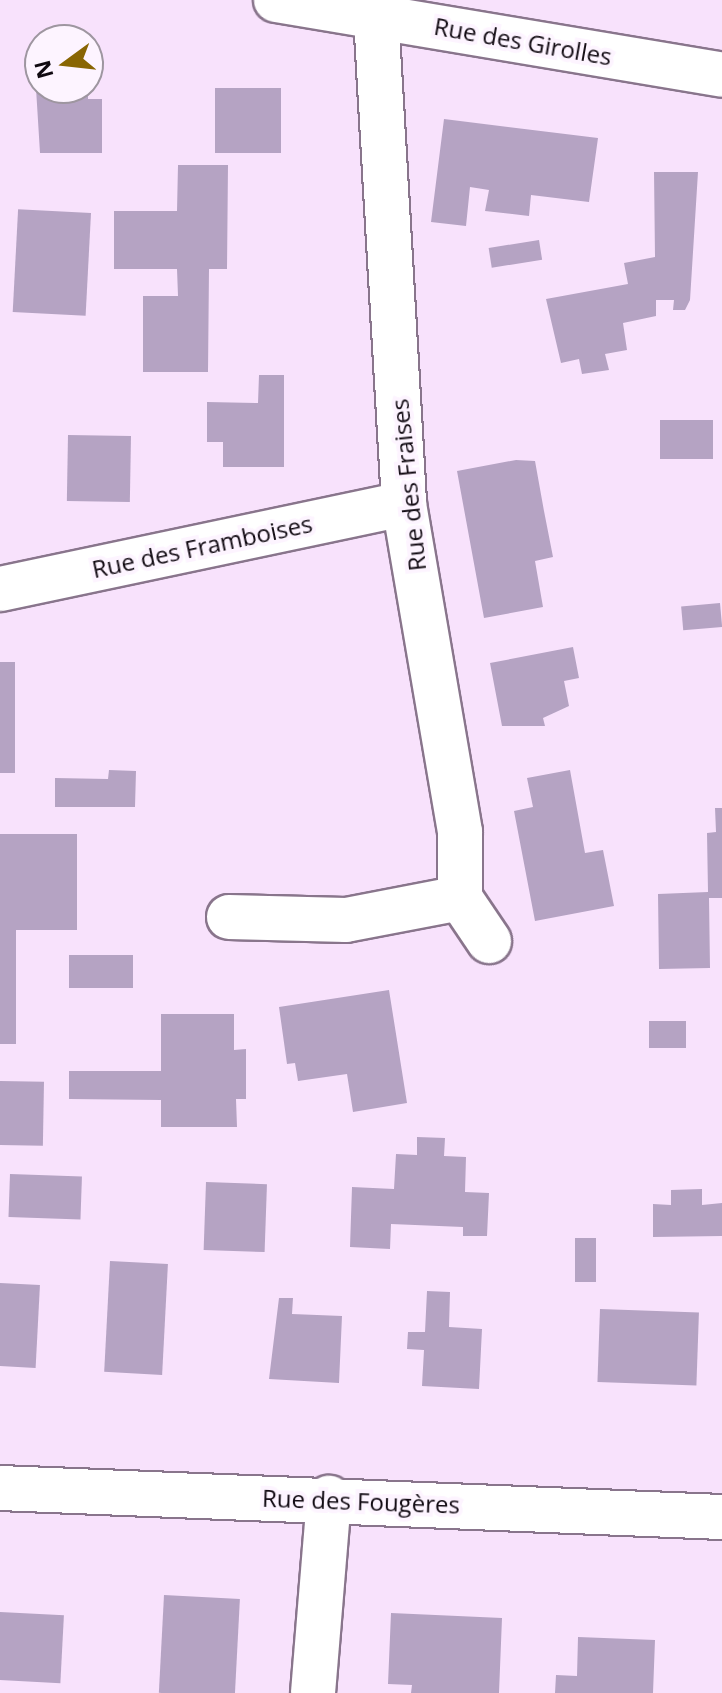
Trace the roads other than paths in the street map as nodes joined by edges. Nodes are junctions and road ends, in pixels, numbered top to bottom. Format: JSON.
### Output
{"nodes":[{"id":1,"x":276,"y":0,"type":"edge"},
{"id":2,"x":376,"y":16,"type":"junction"},
{"id":3,"x":722,"y":75,"type":"edge"},
{"id":4,"x":404,"y":504,"type":"junction"},
{"id":5,"x":0,"y":589,"type":"edge"},
{"id":6,"x":460,"y":898,"type":"junction"},
{"id":7,"x":229,"y":917,"type":"dead end"},
{"id":8,"x":489,"y":941,"type":"dead end"},
{"id":9,"x":0,"y":1488,"type":"edge"},
{"id":10,"x":329,"y":1498,"type":"junction"},
{"id":11,"x":722,"y":1517,"type":"edge"},
{"id":12,"x":313,"y":1693,"type":"edge"}],
"edges":[{"from":1,"to":2,"type":"street","name":"Rue des Girolles"},
{"from":2,"to":3,"type":"street","name":"Rue des Girolles"},
{"from":2,"to":4,"type":"street","name":"Rue des Fraises"},
{"from":4,"to":5,"type":"street","name":"Rue des Framboises"},
{"from":4,"to":6,"type":"street","name":"Rue des Fraises"},
{"from":6,"to":7,"type":"street"},
{"from":6,"to":8,"type":"street"},
{"from":9,"to":10,"type":"street","name":"Rue des Fougères"},
{"from":10,"to":11,"type":"street","name":"Rue des Fougères"},
{"from":10,"to":12,"type":"street"}]}
